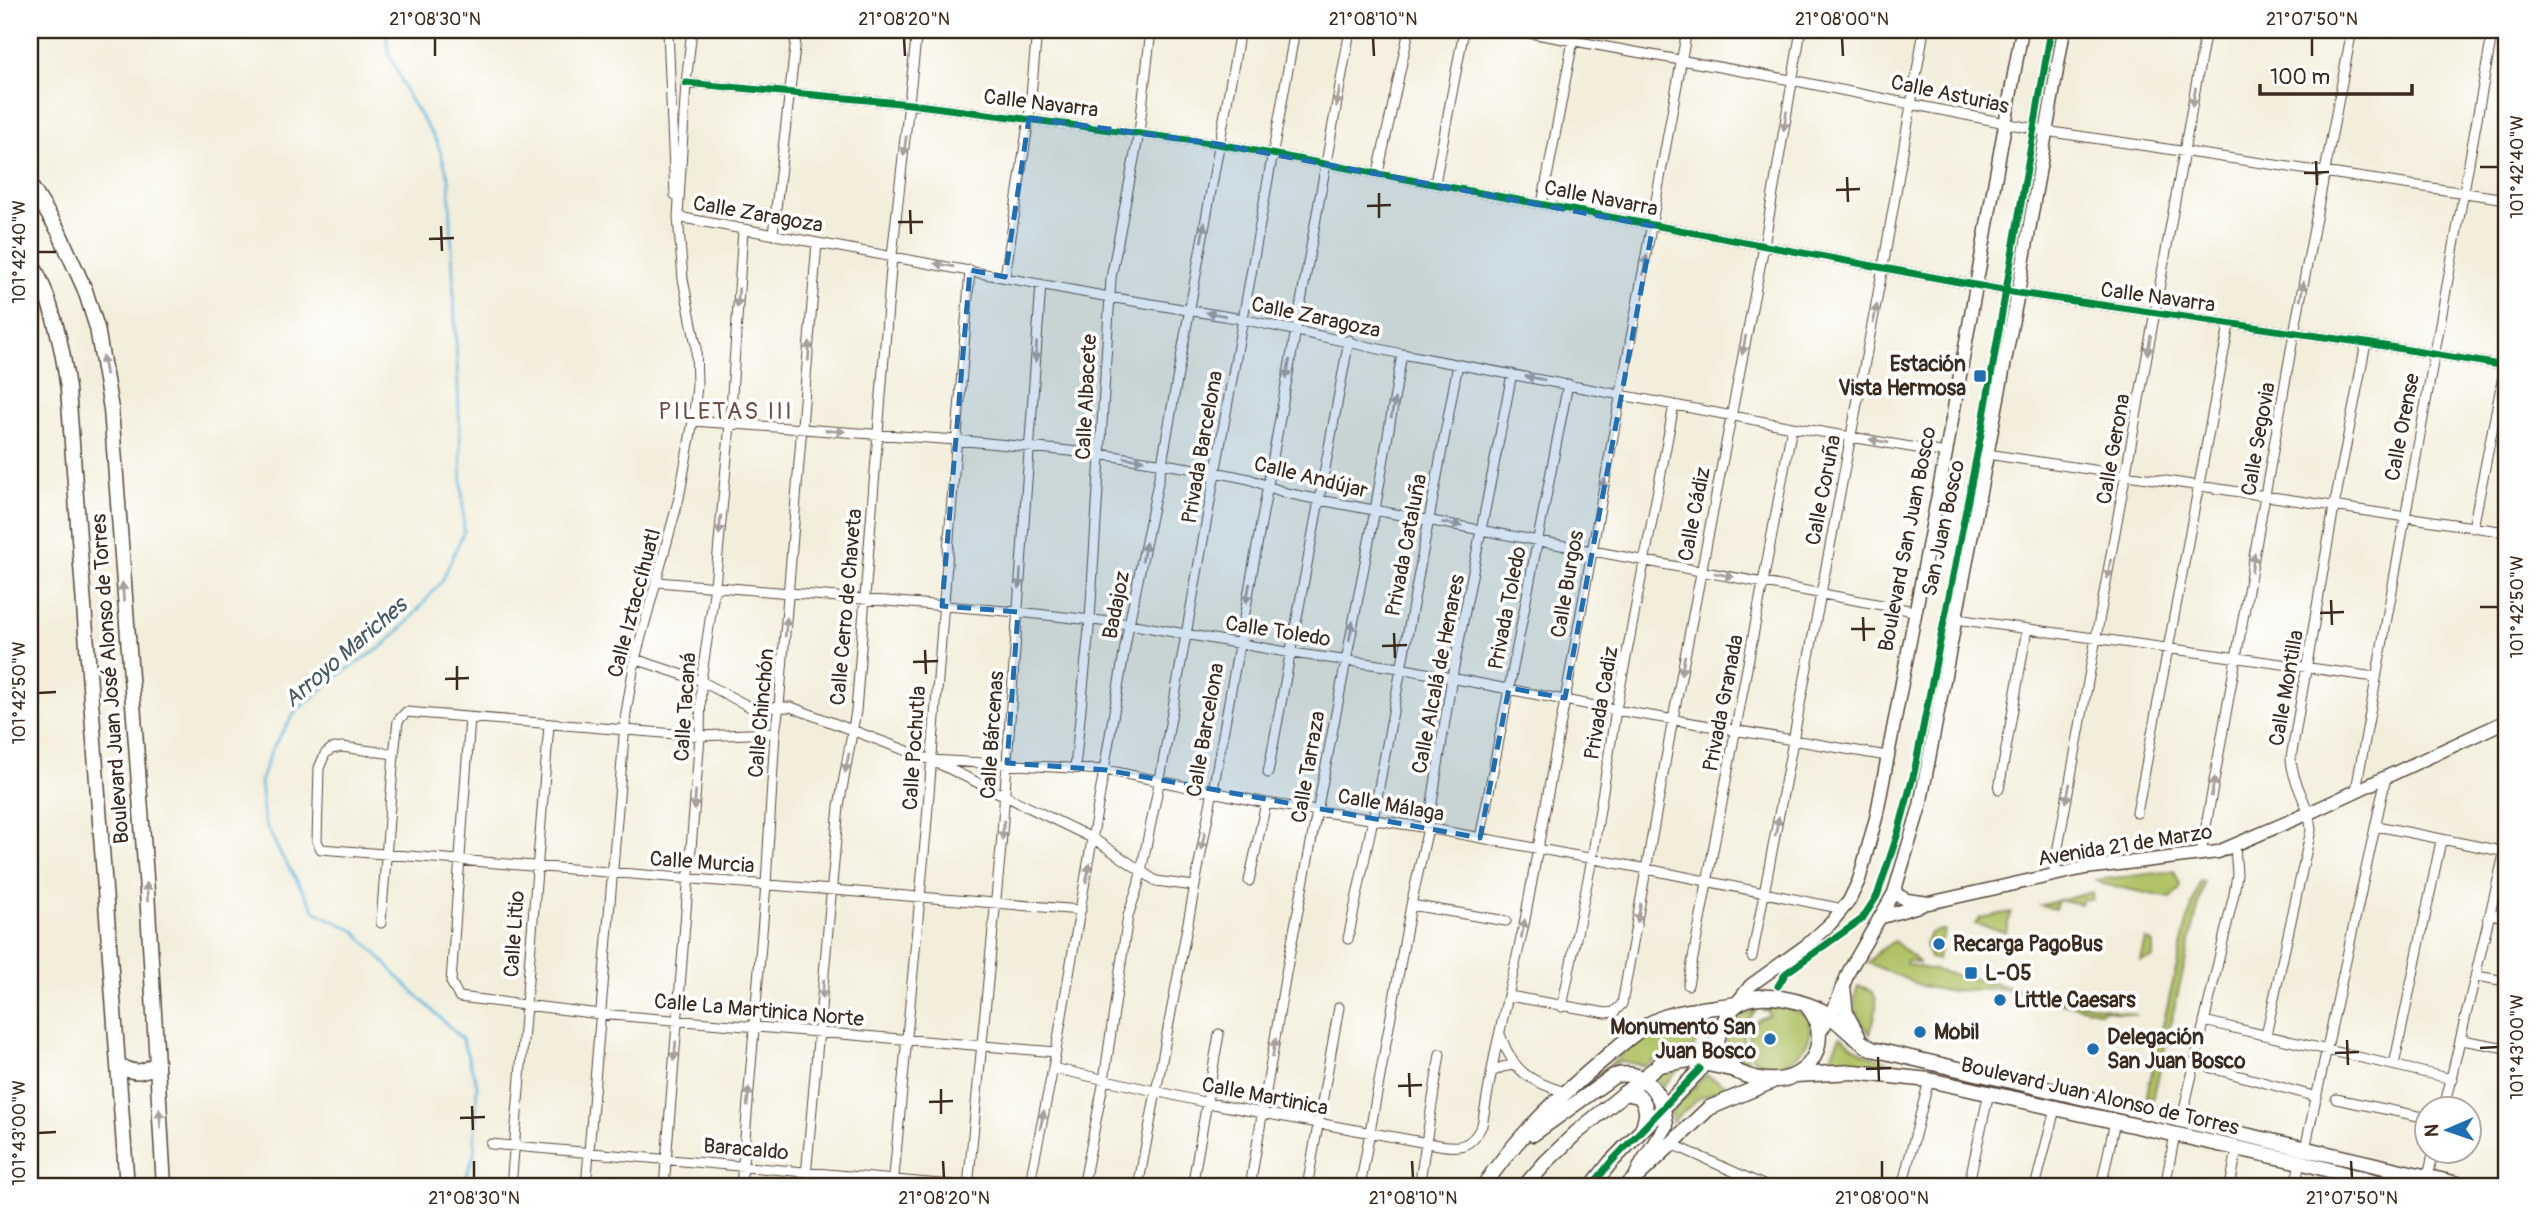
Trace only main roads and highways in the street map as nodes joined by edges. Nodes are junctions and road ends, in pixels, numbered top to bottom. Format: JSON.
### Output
{"nodes":[{"id":1,"x":30,"y":185,"type":"edge"},
{"id":2,"x":30,"y":259,"type":"edge"},
{"id":3,"x":1843,"y":987,"type":"road end"},
{"id":4,"x":1736,"y":1004,"type":"junction"},
{"id":5,"x":1807,"y":1006,"type":"junction"},
{"id":6,"x":1717,"y":1040,"type":"junction"},
{"id":7,"x":1862,"y":1044,"type":"junction"},
{"id":8,"x":1706,"y":1062,"type":"junction"},
{"id":9,"x":156,"y":1063,"type":"junction"},
{"id":10,"x":118,"y":1065,"type":"junction"},
{"id":11,"x":1733,"y":1069,"type":"junction"},
{"id":12,"x":1795,"y":1075,"type":"junction"},
{"id":13,"x":1642,"y":1078,"type":"junction"},
{"id":14,"x":1773,"y":1081,"type":"junction"},
{"id":15,"x":1624,"y":1093,"type":"junction"},
{"id":16,"x":1664,"y":1109,"type":"junction"},
{"id":17,"x":2178,"y":1128,"type":"junction"},
{"id":18,"x":1640,"y":1134,"type":"junction"},
{"id":19,"x":1518,"y":1143,"type":"junction"},
{"id":20,"x":2302,"y":1156,"type":"junction"},
{"id":21,"x":2396,"y":1170,"type":"junction"},
{"id":22,"x":1631,"y":1182,"type":"edge"},
{"id":23,"x":2365,"y":1184,"type":"edge"},
{"id":24,"x":127,"y":1187,"type":"edge"},
{"id":25,"x":164,"y":1187,"type":"edge"},
{"id":26,"x":1483,"y":1187,"type":"edge"},
{"id":27,"x":1524,"y":1187,"type":"edge"},
{"id":28,"x":1591,"y":1187,"type":"edge"},
{"id":29,"x":2392,"y":1187,"type":"edge"},
{"id":30,"x":2471,"y":1187,"type":"edge"}],
"edges":[{"from":9,"to":1,"type":"main road","name":"Boulevard Juan José Alonso de Torres","one_way":true},
{"from":2,"to":10,"type":"main road","name":"Boulevard Juan José Alonso de Torres"},
{"from":3,"to":7,"type":"main road"},
{"from":4,"to":5,"type":"main road"},
{"from":4,"to":6,"type":"main road"},
{"from":4,"to":19,"type":"main road"},
{"from":5,"to":7,"type":"main road","name":"Boulevard Juan Alonso de Torres"},
{"from":5,"to":12,"type":"main road"},
{"from":6,"to":8,"type":"main road"},
{"from":6,"to":11,"type":"main road"},
{"from":7,"to":17,"type":"main road","name":"Boulevard Juan Alonso de Torres"},
{"from":8,"to":11,"type":"main road"},
{"from":8,"to":13,"type":"main road"},
{"from":8,"to":16,"type":"main road"},
{"from":9,"to":10,"type":"main road"},
{"from":25,"to":9,"type":"main road","name":"Boulevard Juan José Alonso de Torres","one_way":true},
{"from":10,"to":24,"type":"main road","name":"Boulevard Juan José Alonso de Torres"},
{"from":11,"to":14,"type":"main road"},
{"from":12,"to":14,"type":"main road"},
{"from":12,"to":17,"type":"main road","name":"Boulevard Juan Alonso de Torres"},
{"from":13,"to":15,"type":"main road"},
{"from":13,"to":16,"type":"main road"},
{"from":13,"to":19,"type":"main road"},
{"from":14,"to":22,"type":"main road"},
{"from":15,"to":18,"type":"main road"},
{"from":15,"to":27,"type":"main road"},
{"from":16,"to":18,"type":"main road"},
{"from":16,"to":22,"type":"main road"},
{"from":17,"to":20,"type":"main road","name":"Boulevard Juan Alonso de Torres"},
{"from":17,"to":20,"type":"main road","name":"Boulevard Juan Alonso de Torres"},
{"from":18,"to":28,"type":"main road"},
{"from":19,"to":26,"type":"main road"},
{"from":20,"to":21,"type":"main road","name":"Boulevard Juan Alonso de Torres"},
{"from":20,"to":23,"type":"main road","name":"Boulevard Juan Alonso de Torres"},
{"from":21,"to":29,"type":"main road"},
{"from":21,"to":30,"type":"main road","name":"Boulevard Juan Alonso de Torres"},
{"from":23,"to":29,"type":"main road","name":"Boulevard Juan Alonso de Torres"}]}
